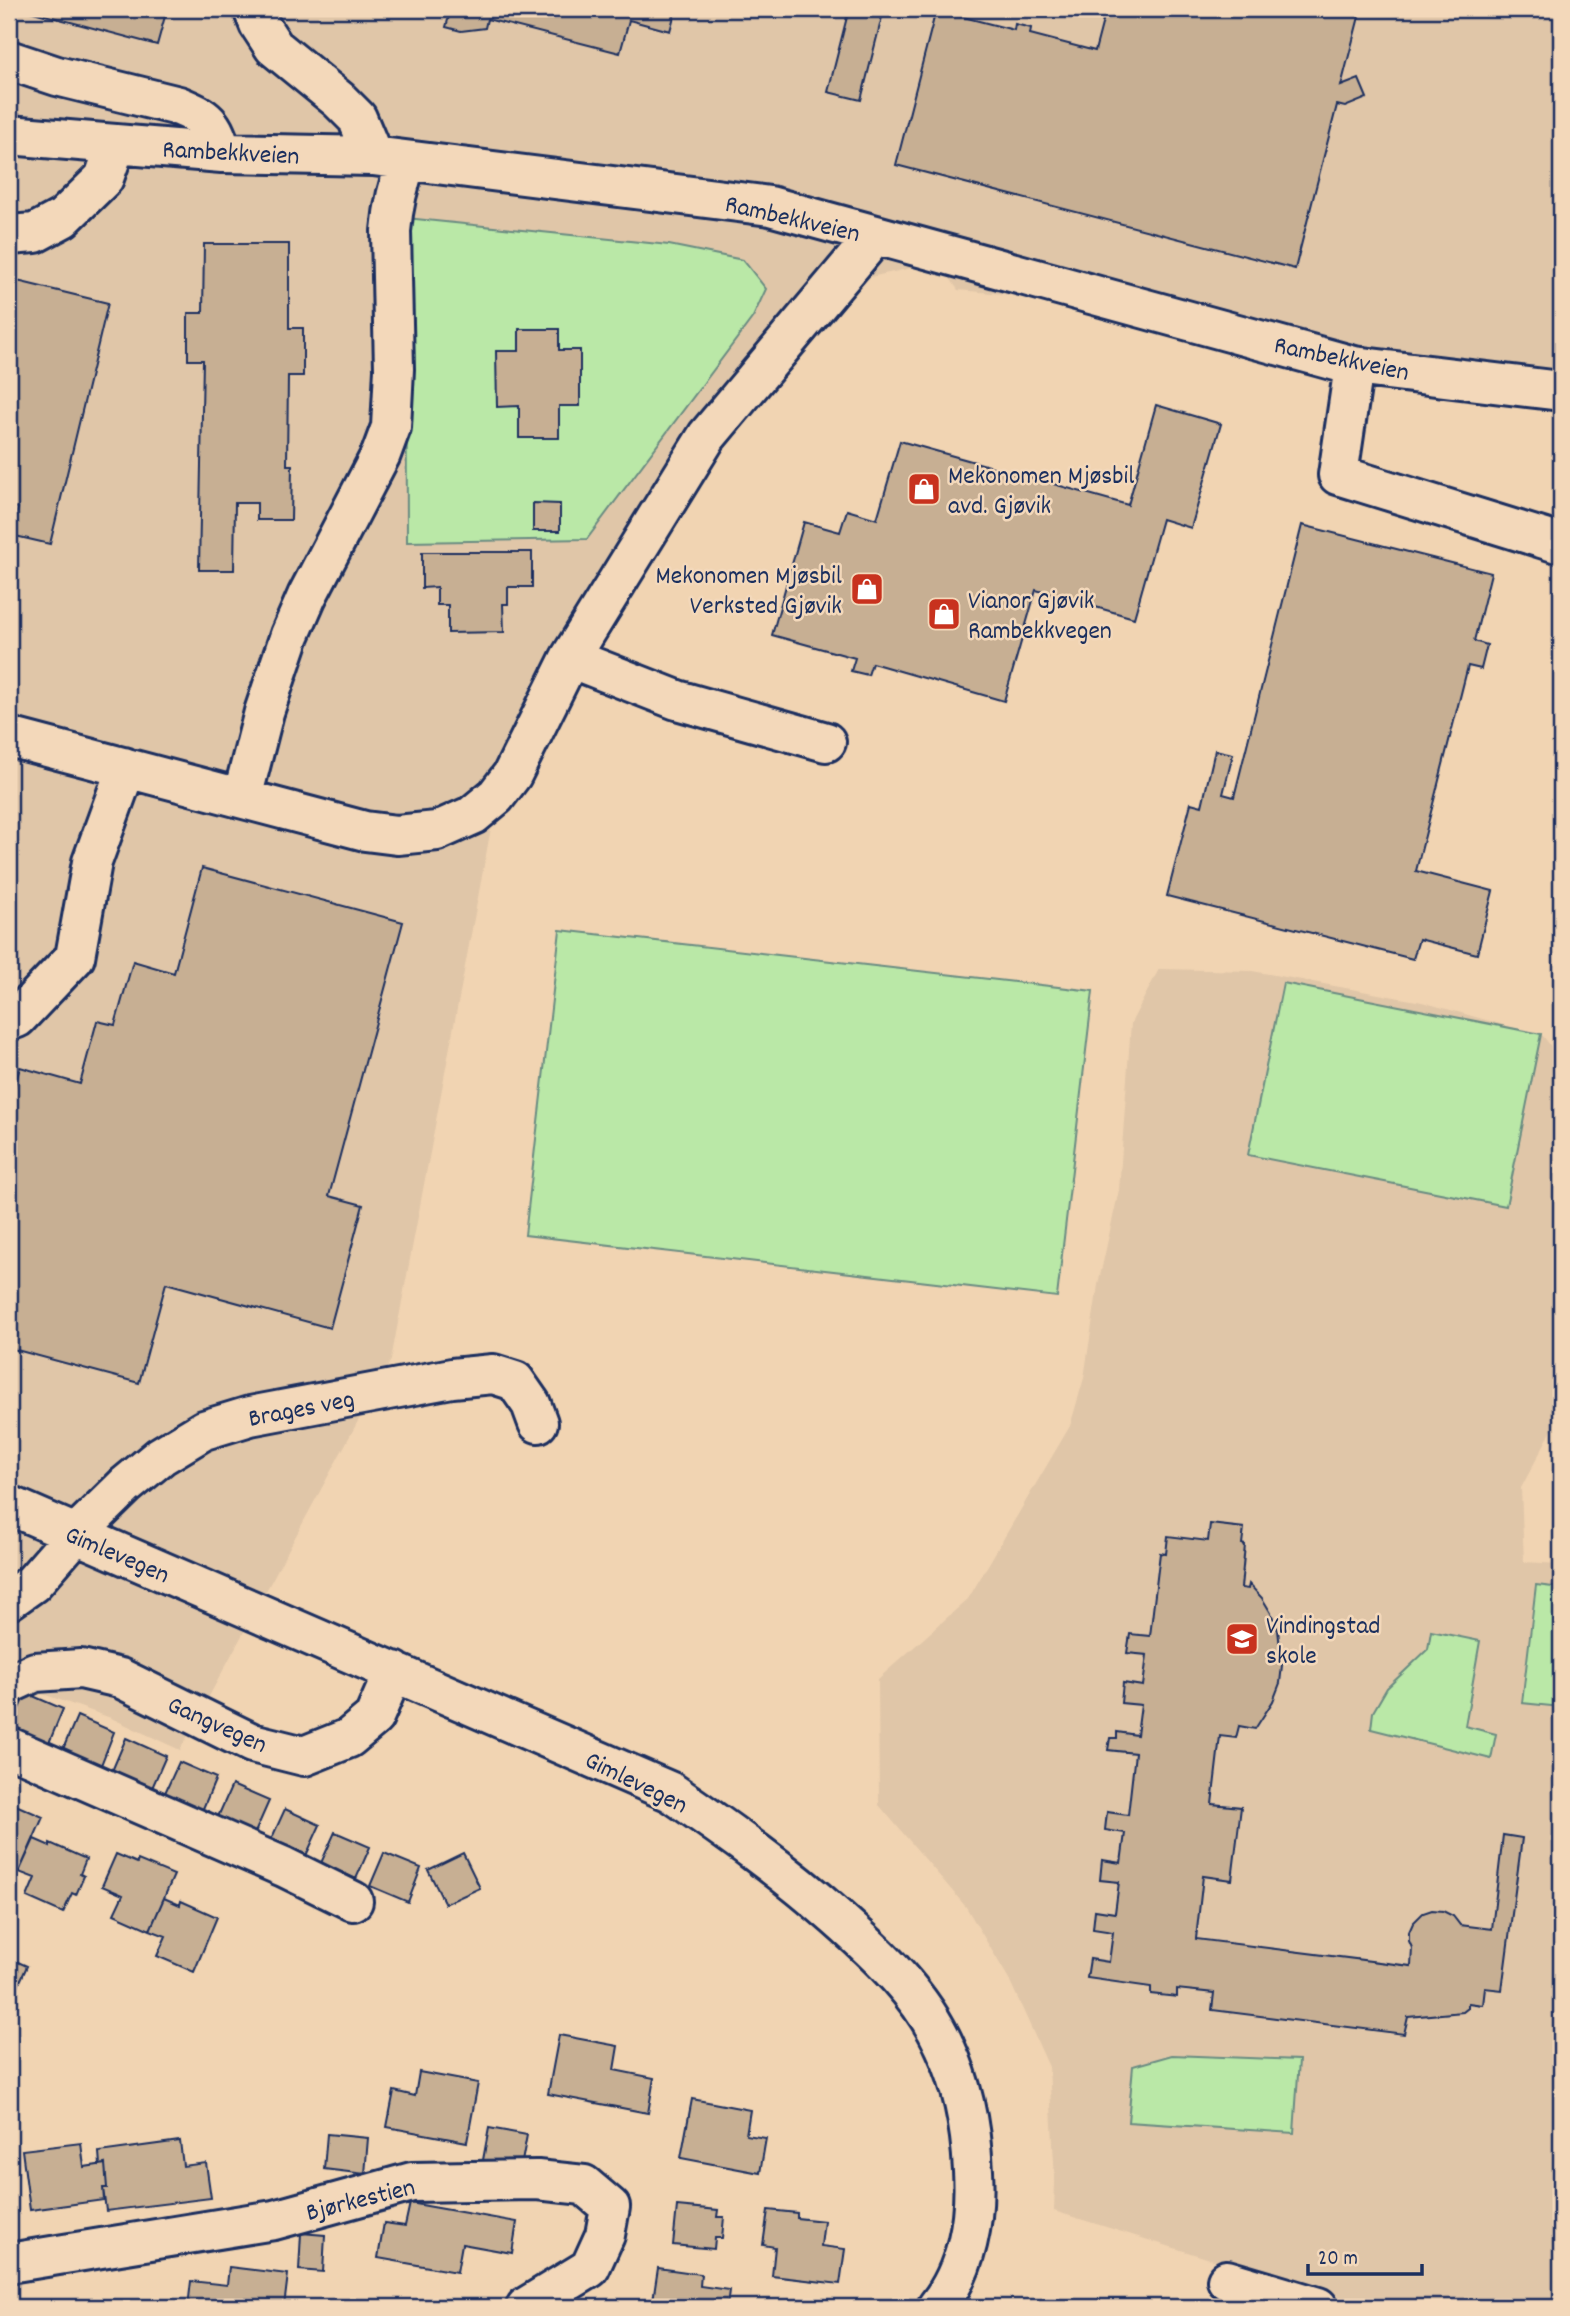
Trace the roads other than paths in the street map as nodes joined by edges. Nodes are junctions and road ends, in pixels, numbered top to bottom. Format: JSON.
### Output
{"nodes":[{"id":1,"x":253,"y":9,"type":"edge"},
{"id":2,"x":9,"y":60,"type":"edge"},
{"id":3,"x":9,"y":135,"type":"edge"},
{"id":4,"x":116,"y":144,"type":"junction"},
{"id":5,"x":222,"y":153,"type":"junction"},
{"id":6,"x":390,"y":159,"type":"junction"},
{"id":7,"x":9,"y":235,"type":"edge"},
{"id":8,"x":875,"y":236,"type":"junction"},
{"id":9,"x":1354,"y":366,"type":"junction"},
{"id":10,"x":1561,"y":391,"type":"edge"},
{"id":11,"x":1561,"y":544,"type":"edge"},
{"id":12,"x":570,"y":658,"type":"junction"},
{"id":13,"x":9,"y":737,"type":"edge"},
{"id":14,"x":826,"y":742,"type":"dead end"},
{"id":15,"x":124,"y":767,"type":"junction"},
{"id":16,"x":242,"y":798,"type":"junction"},
{"id":17,"x":9,"y":1021,"type":"edge"},
{"id":18,"x":538,"y":1423,"type":"dead end"},
{"id":19,"x":9,"y":1505,"type":"edge"},
{"id":20,"x":75,"y":1535,"type":"junction"},
{"id":21,"x":9,"y":1600,"type":"edge"},
{"id":22,"x":394,"y":1671,"type":"junction"},
{"id":23,"x":9,"y":1684,"type":"edge"},
{"id":24,"x":9,"y":1747,"type":"edge"},
{"id":25,"x":354,"y":1901,"type":"dead end"},
{"id":26,"x":9,"y":2263,"type":"edge"},
{"id":27,"x":1227,"y":2280,"type":"dead end"},
{"id":28,"x":527,"y":2307,"type":"edge"},
{"id":29,"x":937,"y":2307,"type":"edge"},
{"id":30,"x":1318,"y":2307,"type":"edge"}],
"edges":[{"from":1,"to":6,"type":"street"},
{"from":2,"to":5,"type":"street"},
{"from":3,"to":4,"type":"street","name":"Rambekkveien"},
{"from":4,"to":5,"type":"street","name":"Rambekkveien"},
{"from":4,"to":7,"type":"street"},
{"from":5,"to":6,"type":"street","name":"Rambekkveien"},
{"from":6,"to":8,"type":"street","name":"Rambekkveien"},
{"from":6,"to":16,"type":"street"},
{"from":8,"to":9,"type":"street","name":"Rambekkveien"},
{"from":8,"to":12,"type":"street"},
{"from":9,"to":10,"type":"street","name":"Rambekkveien"},
{"from":9,"to":11,"type":"street"},
{"from":12,"to":14,"type":"street"},
{"from":12,"to":16,"type":"street"},
{"from":13,"to":15,"type":"street"},
{"from":15,"to":16,"type":"street"},
{"from":15,"to":17,"type":"street"},
{"from":18,"to":20,"type":"street","name":"Brages veg"},
{"from":19,"to":20,"type":"street","name":"Gimlevegen"},
{"from":20,"to":21,"type":"street"},
{"from":20,"to":22,"type":"street","name":"Gimlevegen"},
{"from":22,"to":23,"type":"street","name":"Gangvegen"},
{"from":22,"to":29,"type":"street","name":"Gimlevegen"},
{"from":24,"to":25,"type":"street"},
{"from":26,"to":28,"type":"street","name":"Bjørkestien"},
{"from":27,"to":30,"type":"street"}]}
